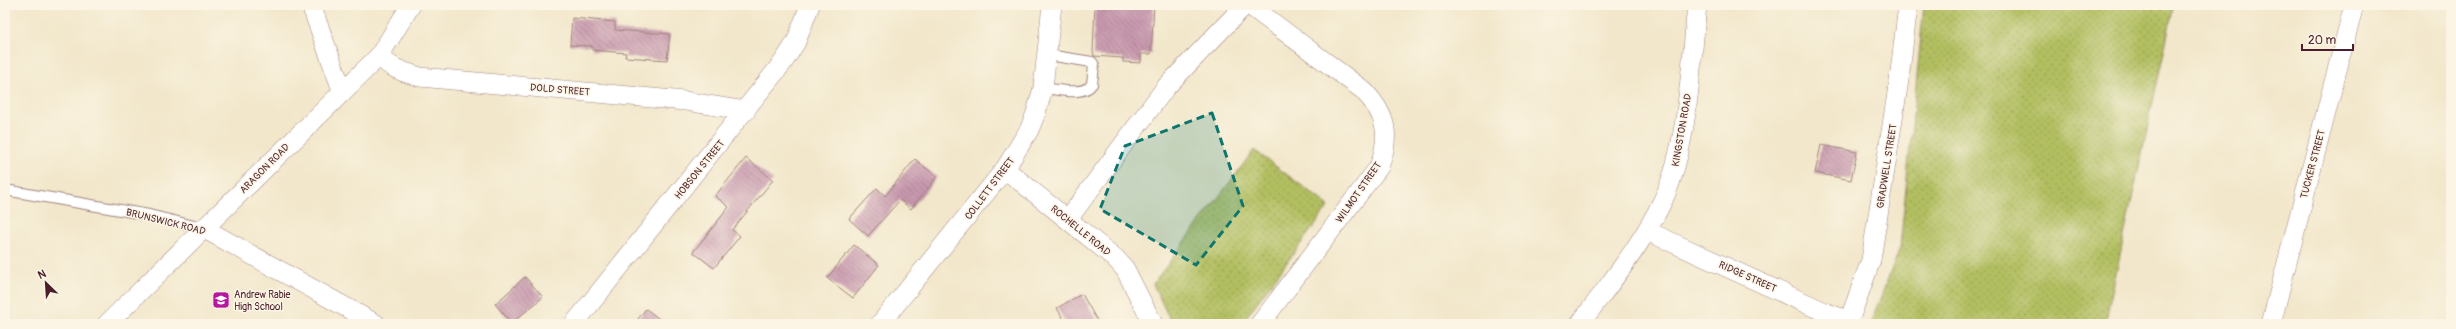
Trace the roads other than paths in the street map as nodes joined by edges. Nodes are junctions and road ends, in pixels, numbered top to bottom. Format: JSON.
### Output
{"nodes":[{"id":1,"x":310,"y":5,"type":"edge"},
{"id":2,"x":411,"y":5,"type":"edge"},
{"id":3,"x":810,"y":5,"type":"edge"},
{"id":4,"x":1052,"y":5,"type":"edge"},
{"id":5,"x":1245,"y":5,"type":"edge"},
{"id":6,"x":1249,"y":5,"type":"edge"},
{"id":7,"x":1697,"y":5,"type":"edge"},
{"id":8,"x":1908,"y":5,"type":"edge"},
{"id":9,"x":2354,"y":5,"type":"edge"},
{"id":10,"x":379,"y":56,"type":"junction"},
{"id":11,"x":1048,"y":56,"type":"junction"},
{"id":12,"x":1043,"y":88,"type":"junction"},
{"id":13,"x":342,"y":90,"type":"junction"},
{"id":14,"x":746,"y":111,"type":"junction"},
{"id":15,"x":1005,"y":169,"type":"junction"},
{"id":16,"x":5,"y":190,"type":"edge"},
{"id":17,"x":1068,"y":219,"type":"junction"},
{"id":18,"x":203,"y":228,"type":"junction"},
{"id":19,"x":1647,"y":231,"type":"junction"},
{"id":20,"x":1849,"y":322,"type":"edge"},
{"id":21,"x":107,"y":324,"type":"edge"},
{"id":22,"x":376,"y":324,"type":"edge"},
{"id":23,"x":574,"y":324,"type":"edge"},
{"id":24,"x":880,"y":324,"type":"edge"},
{"id":25,"x":1153,"y":324,"type":"edge"},
{"id":26,"x":1260,"y":324,"type":"edge"},
{"id":27,"x":1580,"y":324,"type":"edge"},
{"id":28,"x":2271,"y":324,"type":"edge"}],
"edges":[{"from":1,"to":13,"type":"street"},
{"from":2,"to":10,"type":"street","name":"ARAGON ROAD"},
{"from":3,"to":14,"type":"street","name":"HOBSON STREET"},
{"from":4,"to":11,"type":"street","name":"COLLETT STREET"},
{"from":5,"to":17,"type":"street"},
{"from":6,"to":26,"type":"street","name":"WILMOT STREET"},
{"from":7,"to":19,"type":"street","name":"KINGSTON ROAD"},
{"from":8,"to":20,"type":"street","name":"GRADWELL STREET"},
{"from":9,"to":28,"type":"street","name":"TUCKER STREET"},
{"from":10,"to":13,"type":"street","name":"ARAGON ROAD"},
{"from":10,"to":14,"type":"street","name":"DOLD STREET"},
{"from":11,"to":12,"type":"street","name":"COLLETT STREET"},
{"from":11,"to":12,"type":"lane"},
{"from":12,"to":15,"type":"street","name":"COLLETT STREET"},
{"from":13,"to":18,"type":"street","name":"ARAGON ROAD"},
{"from":14,"to":23,"type":"street","name":"HOBSON STREET"},
{"from":15,"to":17,"type":"street","name":"ROCHELLE ROAD"},
{"from":15,"to":24,"type":"street","name":"COLLETT STREET"},
{"from":16,"to":18,"type":"lane","name":"BRUNSWICK ROAD"},
{"from":17,"to":25,"type":"street","name":"ROCHELLE ROAD"},
{"from":18,"to":21,"type":"street","name":"ARAGON ROAD"},
{"from":18,"to":22,"type":"street","name":"BRUNSWICK ROAD"},
{"from":19,"to":20,"type":"street","name":"RIDGE STREET"},
{"from":19,"to":27,"type":"street","name":"KINGSTON ROAD"}]}
